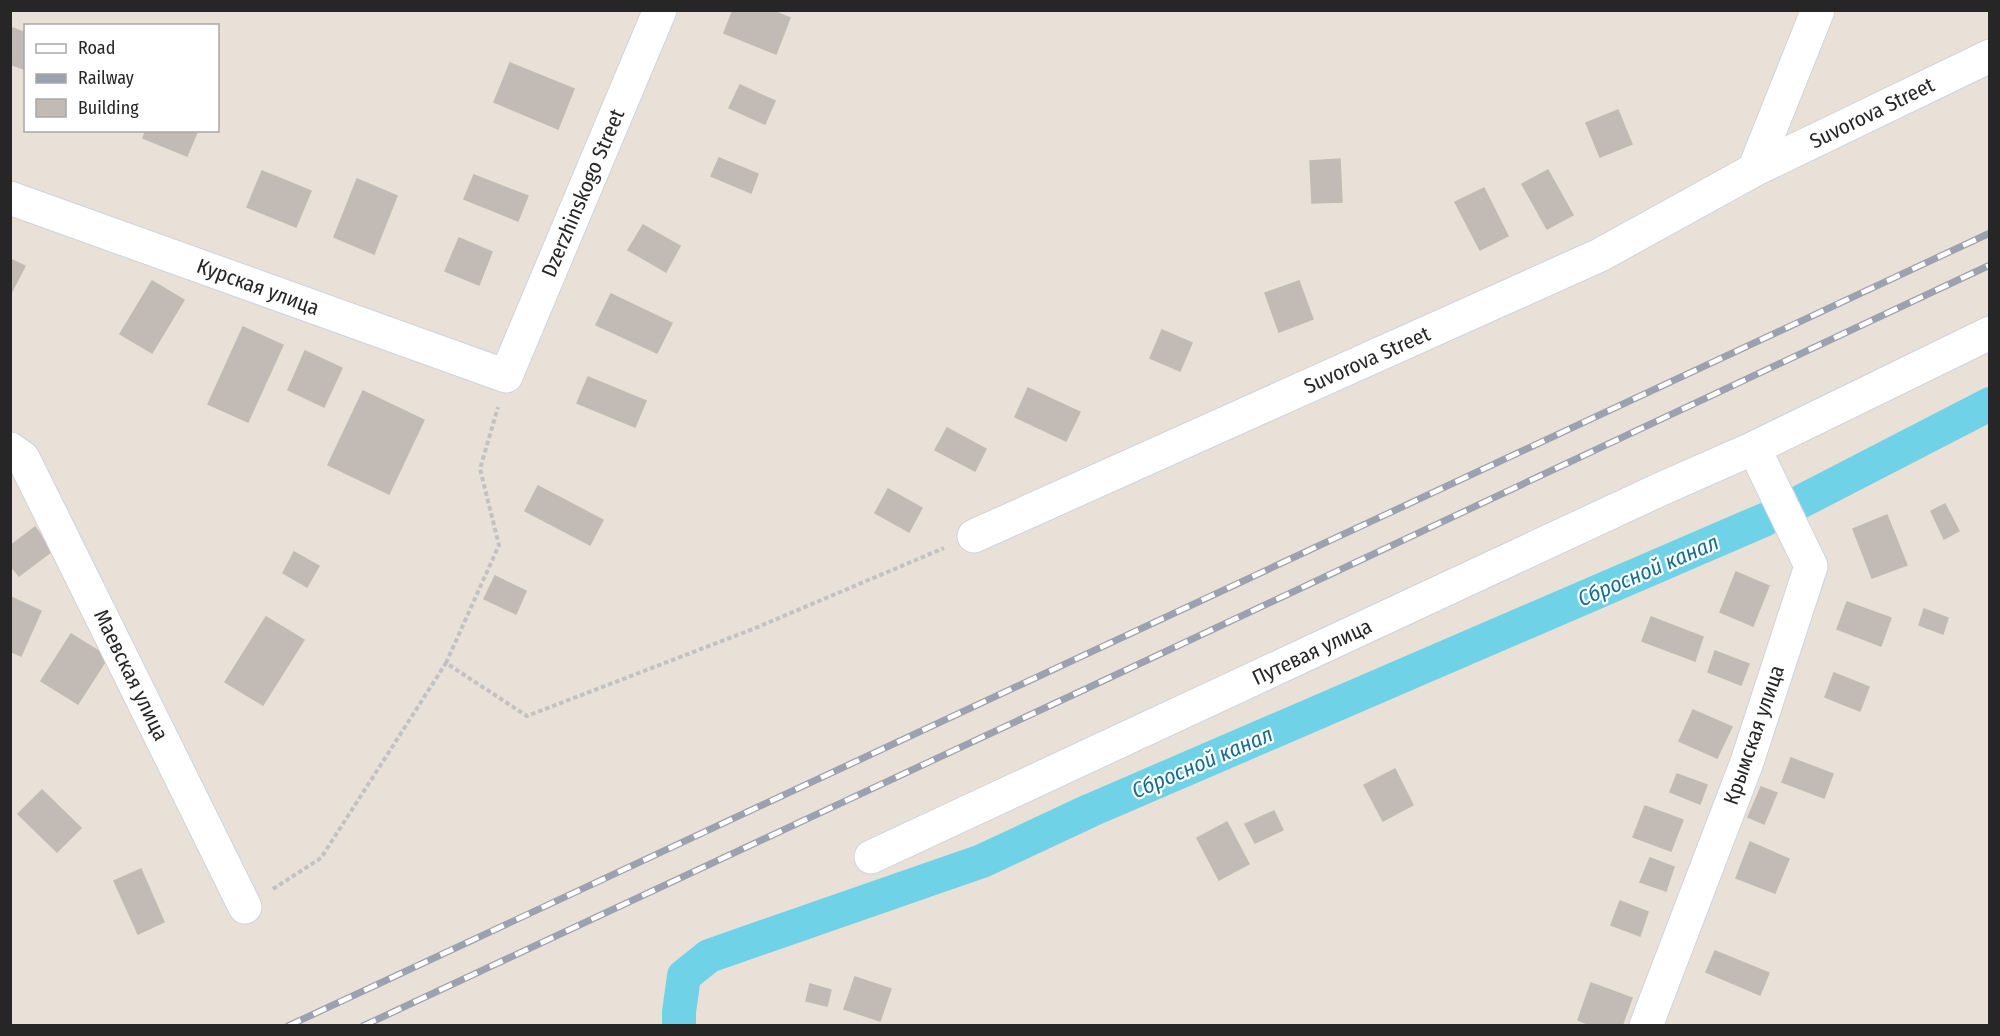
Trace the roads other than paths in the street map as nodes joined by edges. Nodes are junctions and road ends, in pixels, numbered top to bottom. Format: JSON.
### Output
{"nodes":[{"id":1,"x":660,"y":10,"type":"edge"},
{"id":2,"x":1818,"y":10,"type":"edge"},
{"id":3,"x":1989,"y":56,"type":"edge"},
{"id":4,"x":1754,"y":170,"type":"junction"},
{"id":5,"x":10,"y":198,"type":"edge"},
{"id":6,"x":1989,"y":333,"type":"edge"},
{"id":7,"x":506,"y":376,"type":"joint"},
{"id":8,"x":1754,"y":448,"type":"junction"},
{"id":9,"x":10,"y":449,"type":"edge"},
{"id":10,"x":974,"y":536,"type":"road end"},
{"id":11,"x":871,"y":857,"type":"dead end"},
{"id":12,"x":245,"y":907,"type":"road end"},
{"id":13,"x":1646,"y":1026,"type":"edge"}],
"edges":[{"from":1,"to":7,"type":"street","name":"Dzerzhinskogo Street"},
{"from":2,"to":4,"type":"street"},
{"from":3,"to":4,"type":"street","name":"Suvorova Street"},
{"from":4,"to":10,"type":"street","name":"Suvorova Street"},
{"from":5,"to":7,"type":"street","name":"Курская улица"},
{"from":6,"to":8,"type":"street","name":"Путевая улица"},
{"from":8,"to":11,"type":"street","name":"Путевая улица"},
{"from":8,"to":13,"type":"street","name":"Крымская улица"},
{"from":9,"to":12,"type":"street","name":"Маевская улица"}]}
